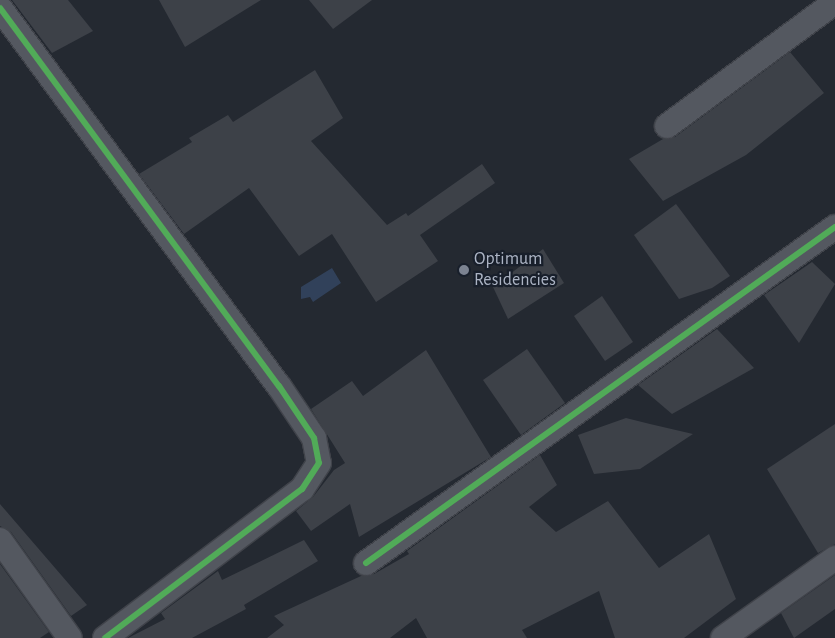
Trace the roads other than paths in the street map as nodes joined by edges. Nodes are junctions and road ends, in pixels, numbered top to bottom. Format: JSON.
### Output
{"nodes":[{"id":1,"x":835,"y":2,"type":"edge"},
{"id":2,"x":0,"y":8,"type":"edge"},
{"id":3,"x":667,"y":126,"type":"dead end"},
{"id":4,"x":835,"y":227,"type":"edge"},
{"id":5,"x":0,"y":540,"type":"edge"},
{"id":6,"x":835,"y":558,"type":"edge"},
{"id":7,"x":366,"y":563,"type":"dead end"},
{"id":8,"x":70,"y":638,"type":"edge"},
{"id":9,"x":105,"y":638,"type":"edge"},
{"id":10,"x":723,"y":638,"type":"edge"}],
"edges":[{"from":1,"to":3,"type":"street"},
{"from":2,"to":9,"type":"street"},
{"from":4,"to":7,"type":"street"},
{"from":5,"to":8,"type":"street"},
{"from":6,"to":10,"type":"street"}]}
